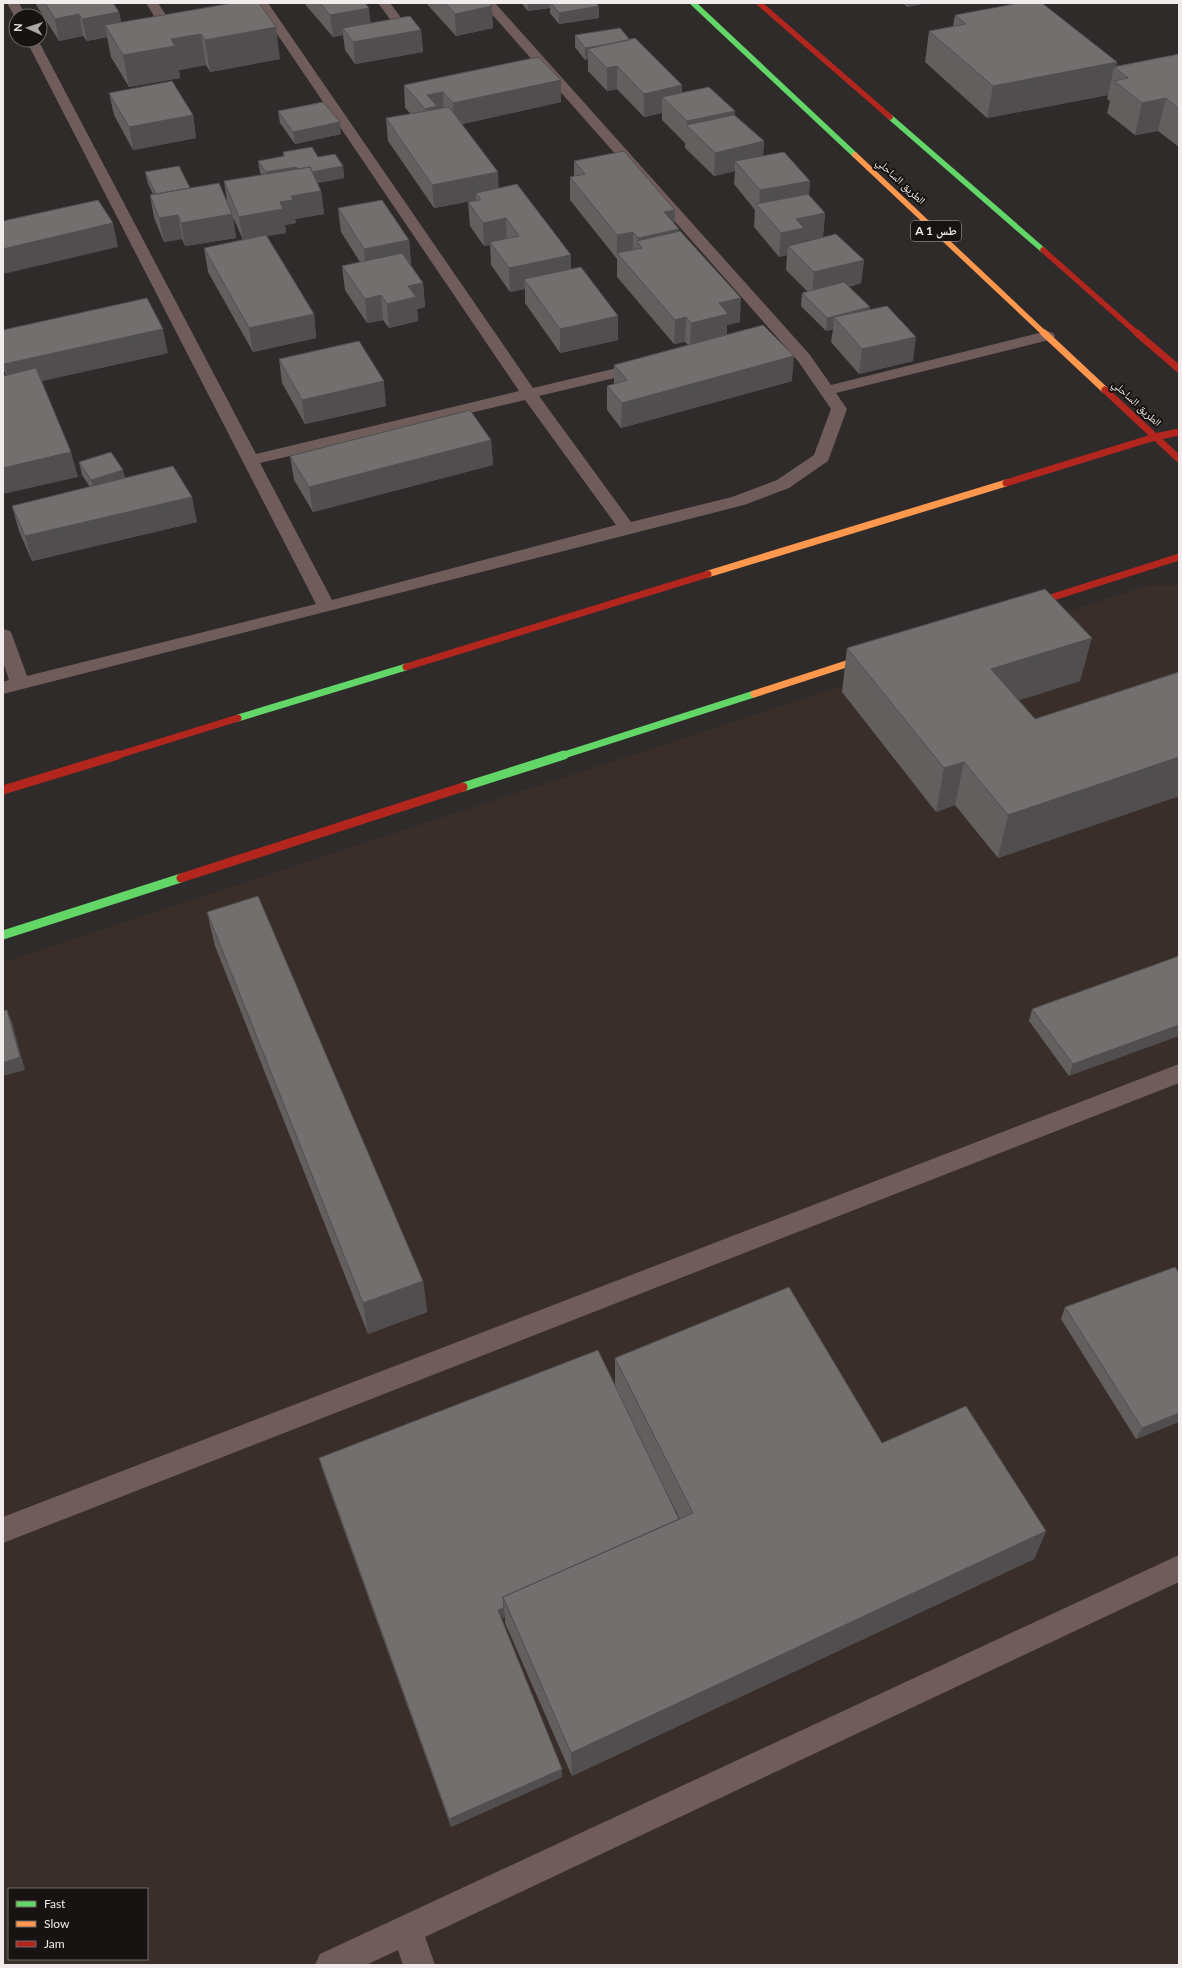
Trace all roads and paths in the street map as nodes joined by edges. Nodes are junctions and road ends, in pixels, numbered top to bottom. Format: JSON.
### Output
{"nodes":[{"id":1,"x":152,"y":3,"type":"edge"},
{"id":2,"x":384,"y":3,"type":"edge"},
{"id":3,"x":488,"y":3,"type":"edge"},
{"id":4,"x":693,"y":3,"type":"edge"},
{"id":5,"x":759,"y":3,"type":"edge"},
{"id":6,"x":258,"y":5,"type":"edge"},
{"id":7,"x":202,"y":15,"type":"edge"},
{"id":8,"x":402,"y":27,"type":"edge"},
{"id":9,"x":36,"y":48,"type":"edge"},
{"id":10,"x":1048,"y":336,"type":"junction"},
{"id":11,"x":660,"y":363,"type":"edge"},
{"id":12,"x":1179,"y":369,"type":"edge"},
{"id":13,"x":826,"y":391,"type":"junction"},
{"id":14,"x":528,"y":393,"type":"junction"},
{"id":15,"x":1179,"y":432,"type":"edge"},
{"id":16,"x":1156,"y":437,"type":"junction"},
{"id":17,"x":1179,"y":459,"type":"edge"},
{"id":18,"x":250,"y":460,"type":"junction"},
{"id":19,"x":627,"y":528,"type":"junction"},
{"id":20,"x":1179,"y":557,"type":"edge"},
{"id":21,"x":327,"y":608,"type":"junction"},
{"id":22,"x":1020,"y":608,"type":"edge"},
{"id":23,"x":3,"y":635,"type":"edge"},
{"id":24,"x":883,"y":652,"type":"edge"},
{"id":25,"x":12,"y":686,"type":"edge"},
{"id":26,"x":3,"y":790,"type":"edge"},
{"id":27,"x":3,"y":935,"type":"edge"},
{"id":28,"x":1179,"y":1073,"type":"edge"},
{"id":29,"x":3,"y":1530,"type":"edge"},
{"id":30,"x":1179,"y":1568,"type":"edge"},
{"id":31,"x":407,"y":1931,"type":"junction"},
{"id":32,"x":331,"y":1965,"type":"edge"},
{"id":33,"x":419,"y":1965,"type":"edge"}],
"edges":[{"from":1,"to":7,"type":"street"},
{"from":2,"to":8,"type":"street"},
{"from":3,"to":13,"type":"street"},
{"from":4,"to":10,"type":"main road","name":"الطريق الساحلي","number":"A 1 طس"},
{"from":5,"to":12,"type":"main road"},
{"from":6,"to":14,"type":"street"},
{"from":9,"to":18,"type":"street"},
{"from":10,"to":13,"type":"street"},
{"from":10,"to":16,"type":"main road","name":"الطريق الساحلي","number":"A 1 طس"},
{"from":11,"to":14,"type":"street"},
{"from":13,"to":19,"type":"street"},
{"from":14,"to":18,"type":"street"},
{"from":14,"to":19,"type":"street"},
{"from":15,"to":16,"type":"main road"},
{"from":16,"to":17,"type":"main road","name":"الطريق الساحلي","number":"A 1 طس"},
{"from":16,"to":26,"type":"main road"},
{"from":18,"to":21,"type":"street"},
{"from":19,"to":21,"type":"street"},
{"from":20,"to":22,"type":"main road"},
{"from":21,"to":25,"type":"street"},
{"from":23,"to":25,"type":"street"},
{"from":24,"to":27,"type":"main road"},
{"from":28,"to":29,"type":"street"},
{"from":30,"to":31,"type":"street"},
{"from":31,"to":32,"type":"street"},
{"from":31,"to":33,"type":"street"}]}
